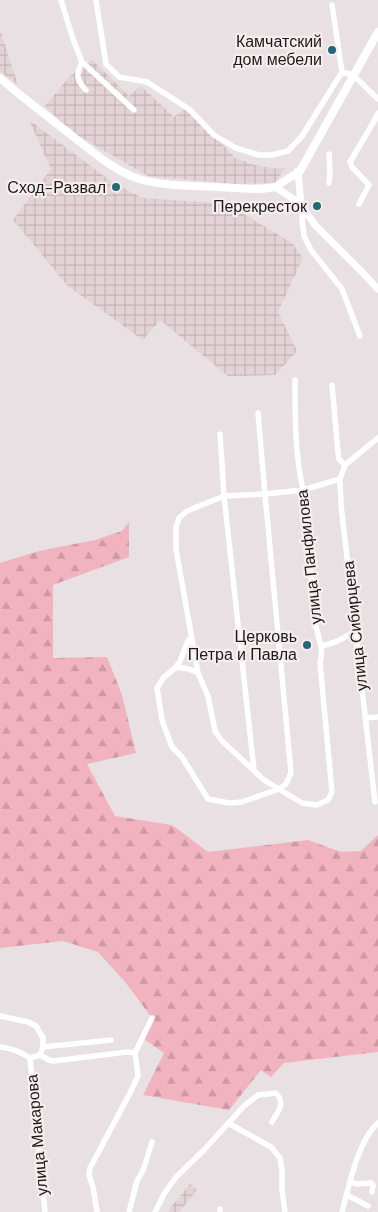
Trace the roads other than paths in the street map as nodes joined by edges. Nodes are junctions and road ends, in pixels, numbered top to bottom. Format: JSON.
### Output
{"nodes":[{"id":1,"x":61,"y":0,"type":"edge"},
{"id":2,"x":96,"y":0,"type":"edge"},
{"id":3,"x":332,"y":5,"type":"dead end"},
{"id":4,"x":378,"y":32,"type":"edge"},
{"id":5,"x":82,"y":62,"type":"junction"},
{"id":6,"x":342,"y":72,"type":"junction"},
{"id":7,"x":353,"y":75,"type":"junction"},
{"id":8,"x":0,"y":78,"type":"edge"},
{"id":9,"x":86,"y":90,"type":"dead end"},
{"id":10,"x":378,"y":99,"type":"edge"},
{"id":11,"x":134,"y":110,"type":"dead end"},
{"id":12,"x":378,"y":113,"type":"edge"},
{"id":13,"x":329,"y":154,"type":"dead end"},
{"id":14,"x":298,"y":171,"type":"junction"},
{"id":15,"x":329,"y":183,"type":"dead end"},
{"id":16,"x":276,"y":187,"type":"junction"},
{"id":17,"x":360,"y":204,"type":"dead end"},
{"id":18,"x":302,"y":206,"type":"junction"},
{"id":19,"x":378,"y":289,"type":"edge"},
{"id":20,"x":360,"y":336,"type":"dead end"},
{"id":21,"x":295,"y":380,"type":"dead end"},
{"id":22,"x":332,"y":385,"type":"dead end"},
{"id":23,"x":258,"y":413,"type":"dead end"},
{"id":24,"x":220,"y":434,"type":"dead end"},
{"id":25,"x":378,"y":438,"type":"edge"},
{"id":26,"x":345,"y":465,"type":"junction"},
{"id":27,"x":340,"y":479,"type":"junction"},
{"id":28,"x":303,"y":490,"type":"junction"},
{"id":29,"x":265,"y":494,"type":"junction"},
{"id":30,"x":224,"y":496,"type":"junction"},
{"id":31,"x":356,"y":630,"type":"junction"},
{"id":32,"x":192,"y":637,"type":"junction"},
{"id":33,"x":322,"y":646,"type":"junction"},
{"id":34,"x":176,"y":668,"type":"junction"},
{"id":35,"x":198,"y":673,"type":"junction"},
{"id":36,"x":378,"y":716,"type":"edge"},
{"id":37,"x":366,"y":718,"type":"junction"},
{"id":38,"x":254,"y":770,"type":"junction"},
{"id":39,"x":278,"y":789,"type":"junction"},
{"id":40,"x":375,"y":802,"type":"dead end"},
{"id":41,"x":0,"y":1016,"type":"edge"},
{"id":42,"x":152,"y":1018,"type":"dead end"},
{"id":43,"x":111,"y":1040,"type":"dead end"},
{"id":44,"x":0,"y":1047,"type":"edge"},
{"id":45,"x":43,"y":1047,"type":"junction"},
{"id":46,"x":135,"y":1053,"type":"junction"},
{"id":47,"x":40,"y":1055,"type":"junction"},
{"id":48,"x":30,"y":1058,"type":"junction"},
{"id":49,"x":272,"y":1122,"type":"dead end"},
{"id":50,"x":228,"y":1123,"type":"junction"},
{"id":51,"x":378,"y":1123,"type":"edge"},
{"id":52,"x":152,"y":1142,"type":"dead end"},
{"id":53,"x":350,"y":1182,"type":"junction"},
{"id":54,"x":372,"y":1192,"type":"dead end"},
{"id":55,"x":347,"y":1195,"type":"junction"},
{"id":56,"x":368,"y":1206,"type":"dead end"},
{"id":57,"x":45,"y":1212,"type":"edge"},
{"id":58,"x":97,"y":1212,"type":"edge"},
{"id":59,"x":129,"y":1212,"type":"edge"},
{"id":60,"x":155,"y":1212,"type":"edge"},
{"id":61,"x":285,"y":1212,"type":"edge"},
{"id":62,"x":342,"y":1212,"type":"edge"}],
"edges":[{"from":1,"to":5,"type":"street"},
{"from":2,"to":6,"type":"street"},
{"from":3,"to":6,"type":"street"},
{"from":4,"to":7,"type":"main road"},
{"from":5,"to":9,"type":"street"},
{"from":5,"to":11,"type":"street"},
{"from":6,"to":7,"type":"street"},
{"from":7,"to":10,"type":"street"},
{"from":7,"to":14,"type":"main road"},
{"from":8,"to":16,"type":"main road"},
{"from":12,"to":17,"type":"street"},
{"from":13,"to":15,"type":"street"},
{"from":14,"to":16,"type":"main road"},
{"from":14,"to":18,"type":"street"},
{"from":16,"to":18,"type":"street"},
{"from":18,"to":19,"type":"street"},
{"from":18,"to":20,"type":"street"},
{"from":21,"to":28,"type":"street","name":"улица Панфилова"},
{"from":22,"to":26,"type":"street"},
{"from":23,"to":29,"type":"street"},
{"from":24,"to":30,"type":"street"},
{"from":25,"to":26,"type":"street"},
{"from":26,"to":27,"type":"street"},
{"from":27,"to":28,"type":"street"},
{"from":27,"to":31,"type":"street","name":"улица Сибирцева"},
{"from":28,"to":29,"type":"street"},
{"from":28,"to":33,"type":"street","name":"улица Панфилова"},
{"from":29,"to":30,"type":"street"},
{"from":29,"to":39,"type":"street"},
{"from":30,"to":32,"type":"street"},
{"from":30,"to":38,"type":"street"},
{"from":31,"to":33,"type":"street"},
{"from":31,"to":37,"type":"street","name":"улица Сибирцева"},
{"from":32,"to":34,"type":"street"},
{"from":32,"to":35,"type":"street"},
{"from":33,"to":39,"type":"street","name":"улица Панфилова"},
{"from":34,"to":35,"type":"street"},
{"from":34,"to":39,"type":"street"},
{"from":35,"to":38,"type":"street"},
{"from":36,"to":37,"type":"street"},
{"from":37,"to":40,"type":"street","name":"улица Сибирцева"},
{"from":38,"to":39,"type":"street"},
{"from":41,"to":45,"type":"street"},
{"from":42,"to":46,"type":"street"},
{"from":43,"to":45,"type":"street"},
{"from":44,"to":48,"type":"street"},
{"from":45,"to":47,"type":"street"},
{"from":46,"to":47,"type":"street"},
{"from":46,"to":58,"type":"street"},
{"from":47,"to":48,"type":"street"},
{"from":48,"to":57,"type":"street","name":"улица Макарова"},
{"from":49,"to":50,"type":"street"},
{"from":50,"to":60,"type":"street"},
{"from":50,"to":61,"type":"street"},
{"from":51,"to":53,"type":"street"},
{"from":52,"to":59,"type":"street"},
{"from":53,"to":54,"type":"street"},
{"from":53,"to":55,"type":"street"},
{"from":55,"to":56,"type":"street"},
{"from":55,"to":62,"type":"street"}]}
